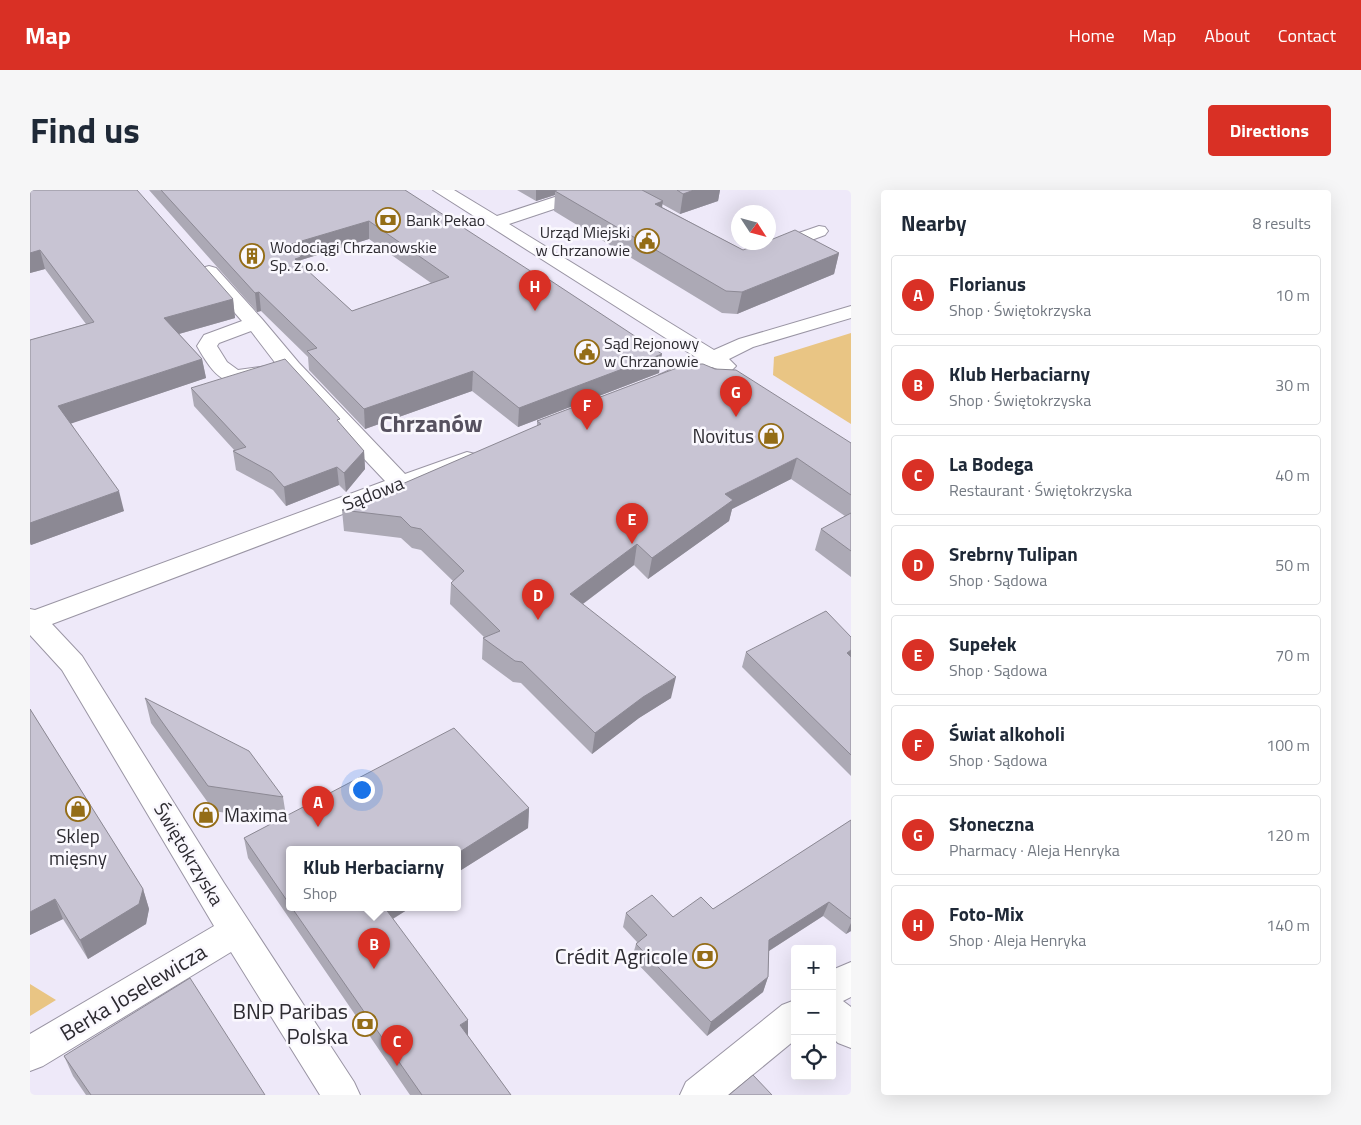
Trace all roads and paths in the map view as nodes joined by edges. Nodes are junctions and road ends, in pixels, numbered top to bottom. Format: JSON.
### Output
{"nodes":[{"id":1,"x":442,"y":190,"type":"edge"},
{"id":2,"x":593,"y":190,"type":"edge"},
{"id":3,"x":494,"y":222,"type":"junction"},
{"id":4,"x":819,"y":230,"type":"dead end"},
{"id":5,"x":194,"y":255,"type":"edge"},
{"id":6,"x":754,"y":255,"type":"edge"},
{"id":7,"x":851,"y":312,"type":"edge"},
{"id":8,"x":255,"y":323,"type":"junction"},
{"id":9,"x":714,"y":359,"type":"junction"},
{"id":10,"x":291,"y":368,"type":"junction"},
{"id":11,"x":742,"y":377,"type":"edge"},
{"id":12,"x":651,"y":386,"type":"edge"},
{"id":13,"x":490,"y":450,"type":"edge"},
{"id":14,"x":400,"y":483,"type":"junction"},
{"id":15,"x":31,"y":620,"type":"edge"},
{"id":16,"x":237,"y":930,"type":"junction"},
{"id":17,"x":851,"y":978,"type":"edge"},
{"id":18,"x":836,"y":987,"type":"edge"},
{"id":19,"x":836,"y":1017,"type":"edge"},
{"id":20,"x":791,"y":1020,"type":"edge"},
{"id":21,"x":851,"y":1031,"type":"edge"},
{"id":22,"x":30,"y":1054,"type":"edge"},
{"id":23,"x":341,"y":1095,"type":"edge"},
{"id":24,"x":699,"y":1095,"type":"edge"}],
"edges":[{"from":1,"to":3,"type":"street"},
{"from":2,"to":3,"type":"street"},
{"from":3,"to":9,"type":"street"},
{"from":4,"to":6,"type":"street"},
{"from":5,"to":8,"type":"street"},
{"from":7,"to":9,"type":"street"},
{"from":8,"to":10,"type":"street"},
{"from":8,"to":10,"type":"street"},
{"from":9,"to":11,"type":"street"},
{"from":9,"to":12,"type":"street"},
{"from":10,"to":14,"type":"street"},
{"from":13,"to":14,"type":"street","name":"Sądowa"},
{"from":14,"to":15,"type":"street","name":"Sądowa"},
{"from":15,"to":16,"type":"street","name":"Świętokrzyska"},
{"from":16,"to":22,"type":"street","name":"Berka Joselewicza"},
{"from":16,"to":23,"type":"street","name":"Świętokrzyska"},
{"from":17,"to":18,"type":"street"},
{"from":19,"to":21,"type":"street"},
{"from":20,"to":24,"type":"street"}]}
